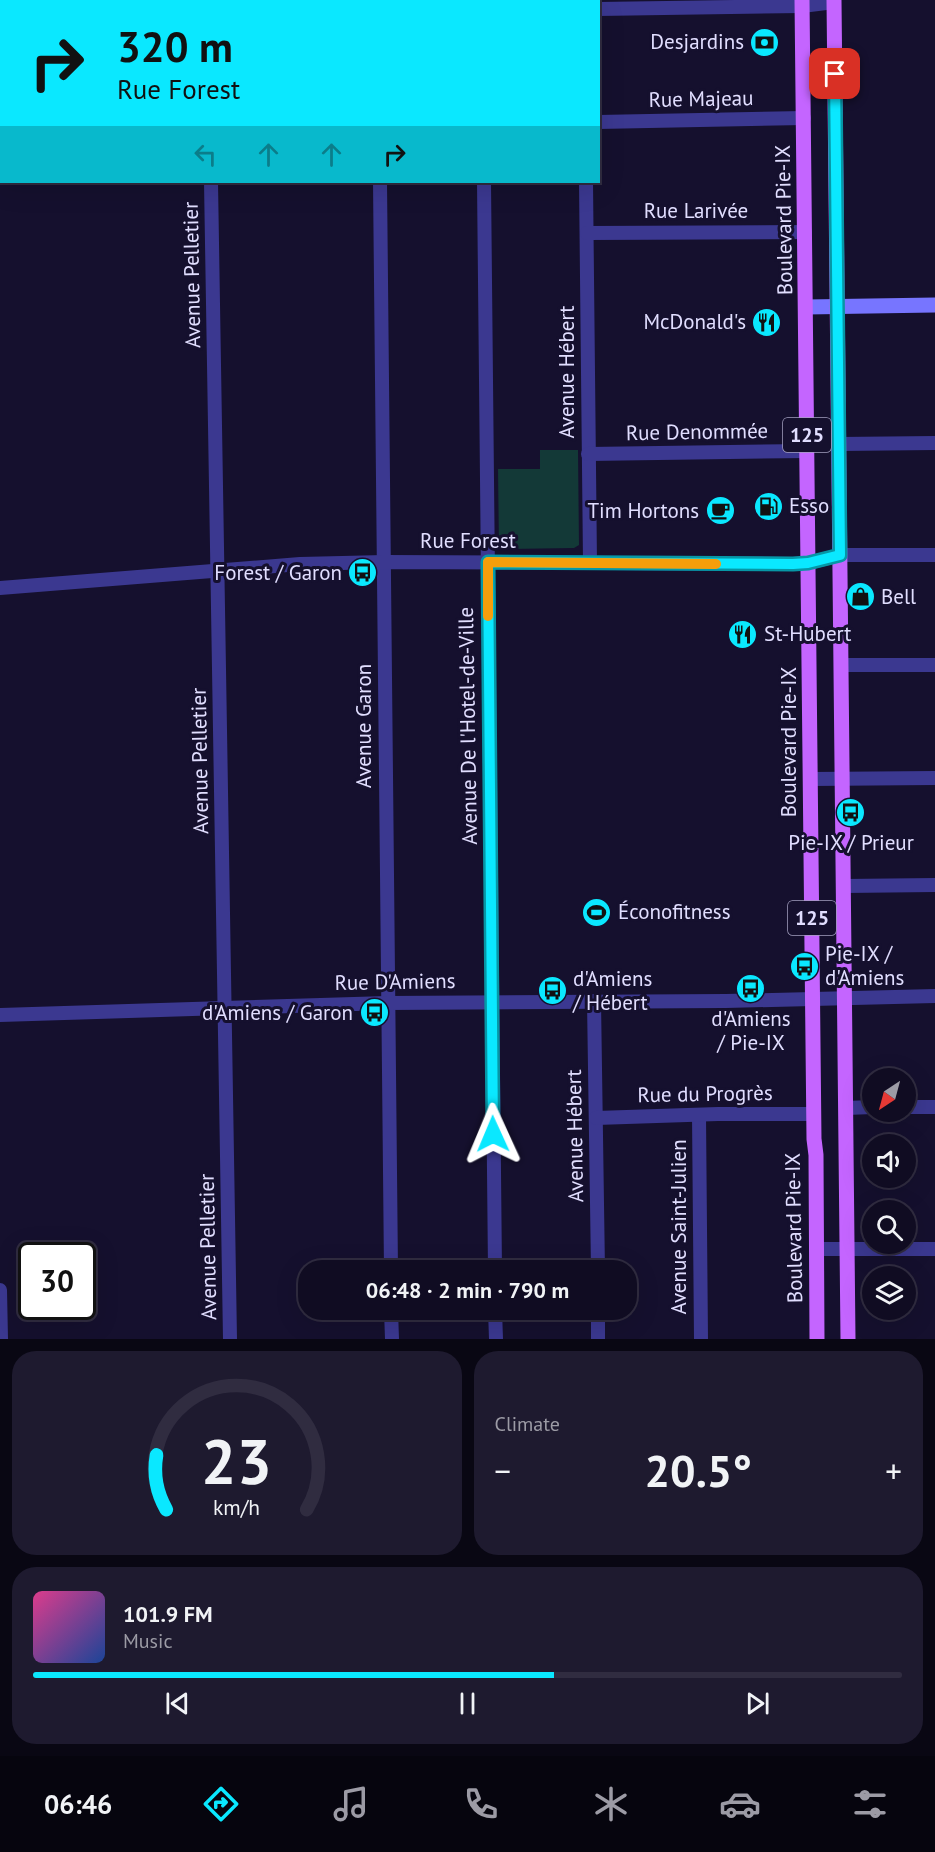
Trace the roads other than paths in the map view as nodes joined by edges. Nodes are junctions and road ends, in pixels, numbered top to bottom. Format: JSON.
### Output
{"nodes":[{"id":1,"x":834,"y":1,"type":"edge"},
{"id":2,"x":802,"y":3,"type":"edge"},
{"id":3,"x":600,"y":9,"type":"edge"},
{"id":4,"x":804,"y":118,"type":"junction"},
{"id":5,"x":600,"y":122,"type":"edge"},
{"id":6,"x":211,"y":183,"type":"edge"},
{"id":7,"x":380,"y":183,"type":"edge"},
{"id":8,"x":484,"y":183,"type":"edge"},
{"id":9,"x":586,"y":183,"type":"edge"},
{"id":10,"x":805,"y":232,"type":"junction"},
{"id":11,"x":587,"y":233,"type":"junction"},
{"id":12,"x":935,"y":305,"type":"edge"},
{"id":13,"x":806,"y":306,"type":"junction"},
{"id":14,"x":838,"y":307,"type":"junction"},
{"id":15,"x":935,"y":443,"type":"edge"},
{"id":16,"x":839,"y":444,"type":"junction"},
{"id":17,"x":807,"y":451,"type":"junction"},
{"id":18,"x":588,"y":454,"type":"junction"},
{"id":19,"x":840,"y":555,"type":"junction"},
{"id":20,"x":935,"y":555,"type":"edge"},
{"id":21,"x":384,"y":562,"type":"junction"},
{"id":22,"x":488,"y":562,"type":"junction"},
{"id":23,"x":590,"y":563,"type":"junction"},
{"id":24,"x":808,"y":563,"type":"junction"},
{"id":25,"x":218,"y":571,"type":"junction"},
{"id":26,"x":0,"y":588,"type":"edge"},
{"id":27,"x":841,"y":665,"type":"junction"},
{"id":28,"x":935,"y":665,"type":"edge"},
{"id":29,"x":935,"y":778,"type":"edge"},
{"id":30,"x":811,"y":779,"type":"junction"},
{"id":31,"x":842,"y":779,"type":"junction"},
{"id":32,"x":935,"y":885,"type":"edge"},
{"id":33,"x":843,"y":886,"type":"junction"},
{"id":34,"x":935,"y":996,"type":"edge"},
{"id":35,"x":844,"y":998,"type":"junction"},
{"id":36,"x":813,"y":999,"type":"junction"},
{"id":37,"x":594,"y":1001,"type":"junction"},
{"id":38,"x":492,"y":1002,"type":"junction"},
{"id":39,"x":387,"y":1003,"type":"junction"},
{"id":40,"x":225,"y":1007,"type":"junction"},
{"id":41,"x":0,"y":1015,"type":"edge"},
{"id":42,"x":862,"y":1107,"type":"edge"},
{"id":43,"x":916,"y":1107,"type":"edge"},
{"id":44,"x":935,"y":1107,"type":"edge"},
{"id":45,"x":846,"y":1108,"type":"junction"},
{"id":46,"x":814,"y":1114,"type":"junction"},
{"id":47,"x":699,"y":1115,"type":"junction"},
{"id":48,"x":596,"y":1118,"type":"junction"},
{"id":49,"x":816,"y":1249,"type":"junction"},
{"id":50,"x":847,"y":1249,"type":"junction"},
{"id":51,"x":935,"y":1249,"type":"edge"},
{"id":52,"x":391,"y":1260,"type":"edge"},
{"id":53,"x":495,"y":1260,"type":"edge"},
{"id":54,"x":598,"y":1260,"type":"edge"},
{"id":55,"x":0,"y":1290,"type":"edge"},
{"id":56,"x":392,"y":1320,"type":"edge"},
{"id":57,"x":495,"y":1320,"type":"edge"},
{"id":58,"x":598,"y":1320,"type":"edge"},
{"id":59,"x":1,"y":1339,"type":"edge"},
{"id":60,"x":230,"y":1339,"type":"edge"},
{"id":61,"x":392,"y":1339,"type":"edge"},
{"id":62,"x":496,"y":1339,"type":"edge"},
{"id":63,"x":598,"y":1339,"type":"edge"},
{"id":64,"x":701,"y":1339,"type":"edge"},
{"id":65,"x":817,"y":1339,"type":"edge"},
{"id":66,"x":848,"y":1339,"type":"edge"}],
"edges":[{"from":1,"to":2,"type":"street"},
{"from":1,"to":14,"type":"main road","number":"125"},
{"from":2,"to":3,"type":"street"},
{"from":2,"to":4,"type":"main road","name":"Boulevard Pie-IX","number":"125"},
{"from":4,"to":5,"type":"street","name":"Rue Majeau"},
{"from":4,"to":10,"type":"main road","name":"Boulevard Pie-IX","number":"125"},
{"from":6,"to":25,"type":"street","name":"Avenue Pelletier"},
{"from":7,"to":21,"type":"street","name":"Avenue Garon"},
{"from":8,"to":22,"type":"street","name":"Avenue De l'Hotel-de-Ville"},
{"from":9,"to":11,"type":"street","name":"Avenue Hébert"},
{"from":10,"to":11,"type":"street","name":"Rue Larivée"},
{"from":10,"to":13,"type":"main road","name":"Boulevard Pie-IX","number":"125"},
{"from":11,"to":18,"type":"street","name":"Avenue Hébert"},
{"from":12,"to":14,"type":"street"},
{"from":13,"to":14,"type":"street"},
{"from":13,"to":17,"type":"main road","name":"Boulevard Pie-IX","number":"125"},
{"from":14,"to":16,"type":"main road","number":"125"},
{"from":15,"to":16,"type":"street"},
{"from":16,"to":19,"type":"main road","number":"125"},
{"from":17,"to":18,"type":"street","name":"Rue Denommée"},
{"from":17,"to":24,"type":"main road","name":"Boulevard Pie-IX","number":"125"},
{"from":18,"to":23,"type":"street","name":"Avenue Hébert"},
{"from":19,"to":20,"type":"street","name":"Rue Forest"},
{"from":19,"to":24,"type":"street","name":"Rue Forest"},
{"from":19,"to":27,"type":"main road","number":"125"},
{"from":21,"to":22,"type":"street","name":"Rue Forest"},
{"from":21,"to":25,"type":"street","name":"Rue Forest"},
{"from":21,"to":39,"type":"street","name":"Avenue Garon"},
{"from":22,"to":23,"type":"street","name":"Rue Forest"},
{"from":22,"to":38,"type":"street","name":"Avenue De l'Hotel-de-Ville"},
{"from":23,"to":24,"type":"street","name":"Rue Forest"},
{"from":24,"to":30,"type":"main road","name":"Boulevard Pie-IX","number":"125"},
{"from":25,"to":26,"type":"street","name":"Rue Forest"},
{"from":25,"to":40,"type":"street","name":"Avenue Pelletier"},
{"from":27,"to":28,"type":"street"},
{"from":27,"to":31,"type":"main road","number":"125"},
{"from":29,"to":31,"type":"street"},
{"from":30,"to":31,"type":"street"},
{"from":30,"to":36,"type":"main road","name":"Boulevard Pie-IX","number":"125"},
{"from":31,"to":33,"type":"main road","number":"125"},
{"from":32,"to":33,"type":"street"},
{"from":33,"to":35,"type":"main road","number":"125"},
{"from":34,"to":35,"type":"street","name":"Rue D'Amiens"},
{"from":35,"to":36,"type":"street","name":"Rue D'Amiens"},
{"from":35,"to":45,"type":"main road","number":"125"},
{"from":36,"to":37,"type":"street","name":"Rue D'Amiens"},
{"from":36,"to":46,"type":"main road","name":"Boulevard Pie-IX","number":"125"},
{"from":37,"to":38,"type":"street","name":"Rue D'Amiens"},
{"from":37,"to":48,"type":"street","name":"Avenue Hébert"},
{"from":38,"to":39,"type":"street","name":"Rue D'Amiens"},
{"from":38,"to":53,"type":"street","name":"Avenue De l'Hotel-de-Ville"},
{"from":39,"to":40,"type":"street","name":"Rue D'Amiens"},
{"from":39,"to":52,"type":"street","name":"Avenue Garon"},
{"from":40,"to":41,"type":"street","name":"Rue D'Amiens"},
{"from":40,"to":60,"type":"street","name":"Avenue Pelletier"},
{"from":42,"to":45,"type":"street"},
{"from":43,"to":44,"type":"street"},
{"from":45,"to":50,"type":"main road","number":"125"},
{"from":46,"to":47,"type":"street","name":"Rue du Progrès"},
{"from":46,"to":49,"type":"main road","name":"Boulevard Pie-IX","number":"125"},
{"from":47,"to":48,"type":"street","name":"Rue du Progrès"},
{"from":47,"to":64,"type":"street","name":"Avenue Saint-Julien"},
{"from":48,"to":54,"type":"street","name":"Avenue Hébert"},
{"from":49,"to":50,"type":"street"},
{"from":49,"to":65,"type":"main road","name":"Boulevard Pie-IX","number":"125"},
{"from":50,"to":51,"type":"street"},
{"from":50,"to":66,"type":"main road","number":"125"},
{"from":55,"to":59,"type":"street"},
{"from":56,"to":61,"type":"street"},
{"from":57,"to":62,"type":"street"},
{"from":58,"to":63,"type":"street"}]}
